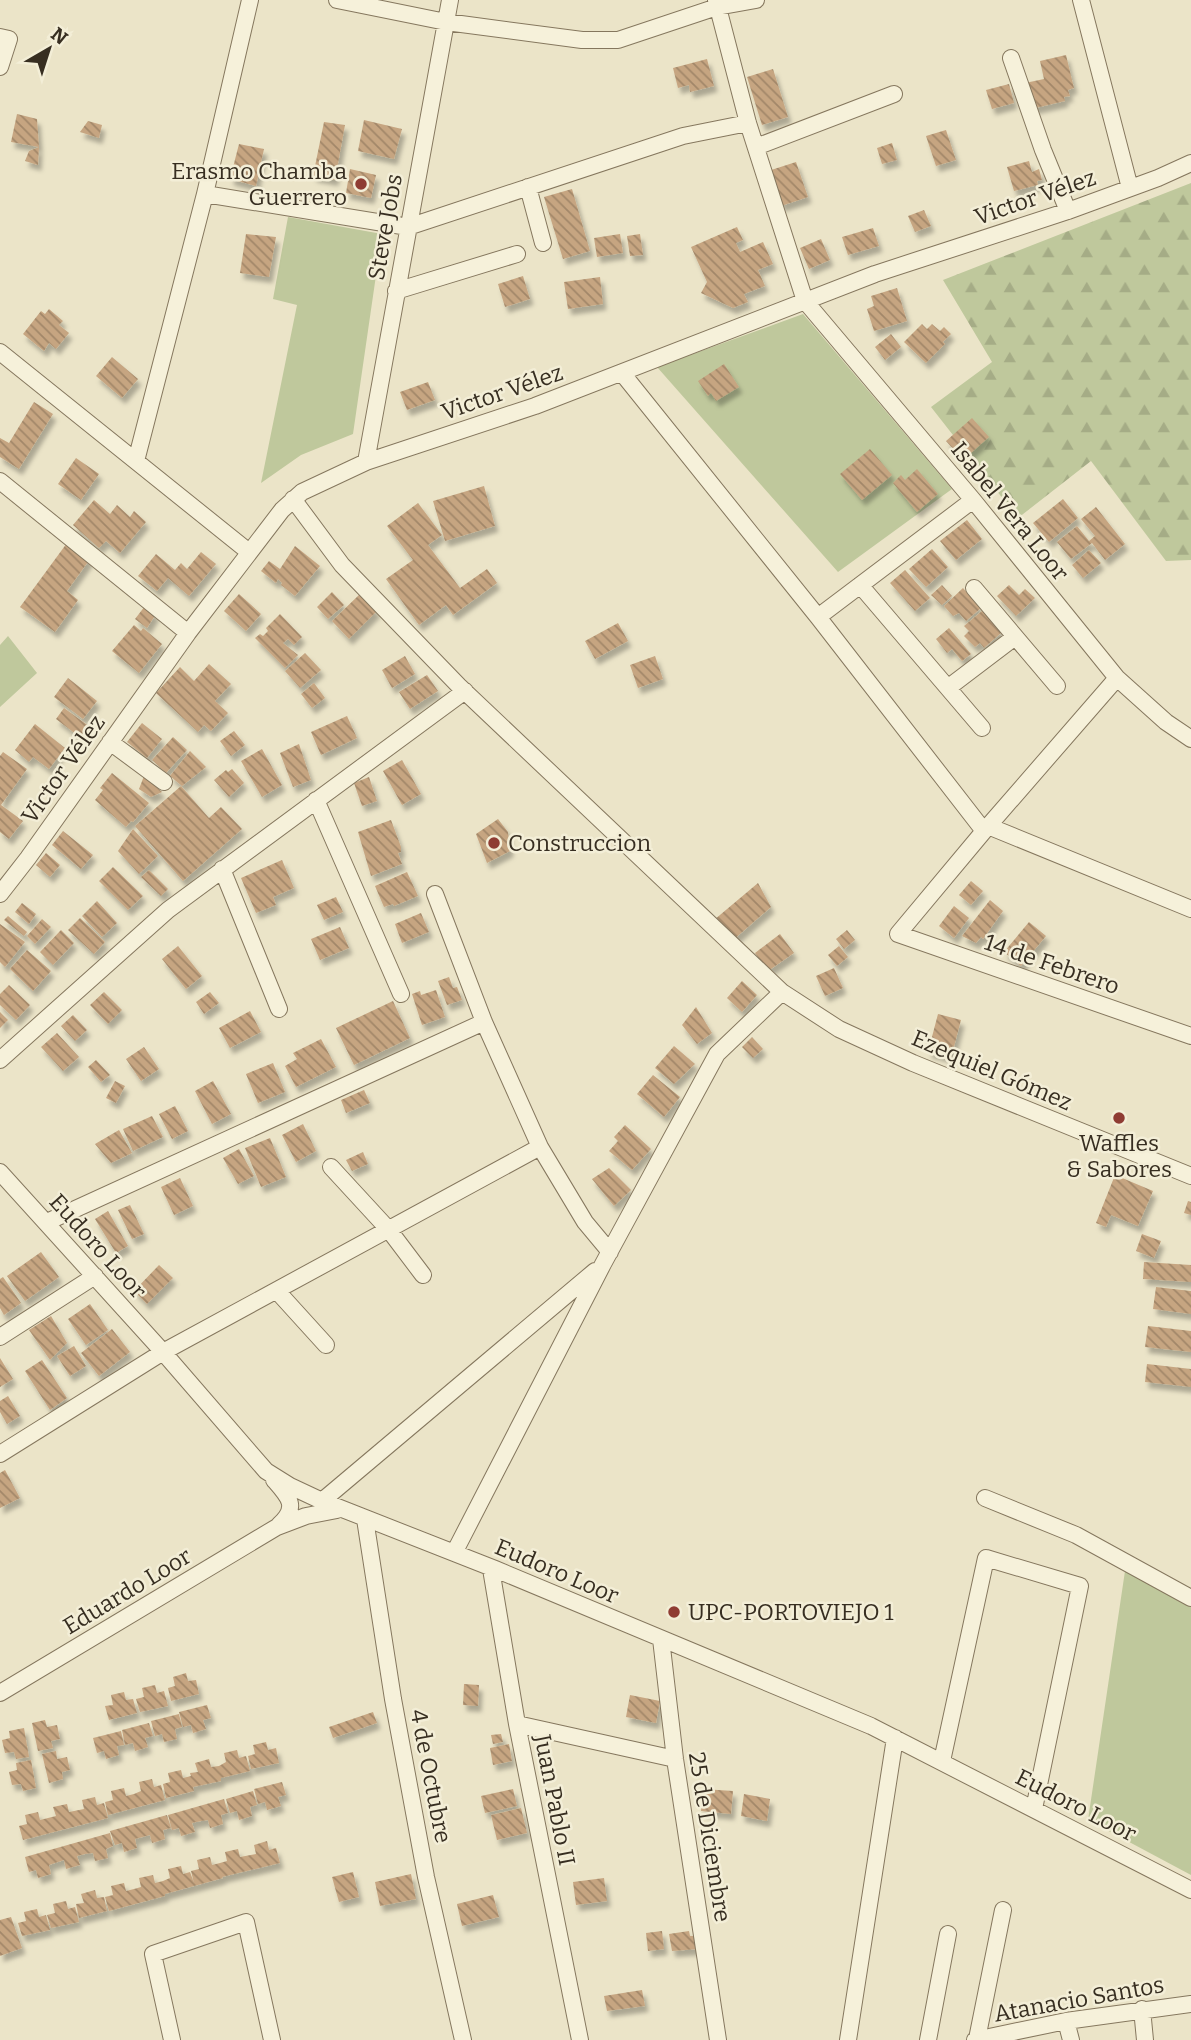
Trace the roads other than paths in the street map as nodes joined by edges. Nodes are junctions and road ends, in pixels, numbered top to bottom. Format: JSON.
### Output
{"nodes":[{"id":1,"x":250,"y":0,"type":"edge"},
{"id":2,"x":337,"y":0,"type":"edge"},
{"id":3,"x":450,"y":0,"type":"edge"},
{"id":4,"x":756,"y":0,"type":"edge"},
{"id":5,"x":1081,"y":0,"type":"edge"},
{"id":6,"x":716,"y":3,"type":"edge"},
{"id":7,"x":446,"y":22,"type":"junction"},
{"id":8,"x":0,"y":37,"type":"edge"},
{"id":9,"x":1011,"y":58,"type":"dead end"},
{"id":10,"x":0,"y":67,"type":"edge"},
{"id":11,"x":894,"y":94,"type":"dead end"},
{"id":12,"x":748,"y":123,"type":"junction"},
{"id":13,"x":756,"y":147,"type":"junction"},
{"id":14,"x":1191,"y":163,"type":"edge"},
{"id":15,"x":528,"y":187,"type":"junction"},
{"id":16,"x":1130,"y":188,"type":"junction"},
{"id":17,"x":205,"y":194,"type":"junction"},
{"id":18,"x":1068,"y":211,"type":"junction"},
{"id":19,"x":408,"y":227,"type":"junction"},
{"id":20,"x":543,"y":243,"type":"dead end"},
{"id":21,"x":517,"y":254,"type":"dead end"},
{"id":22,"x":396,"y":291,"type":"junction"},
{"id":23,"x":805,"y":301,"type":"junction"},
{"id":24,"x":0,"y":352,"type":"edge"},
{"id":25,"x":622,"y":373,"type":"junction"},
{"id":26,"x":136,"y":461,"type":"junction"},
{"id":27,"x":366,"y":462,"type":"junction"},
{"id":28,"x":0,"y":481,"type":"edge"},
{"id":29,"x":293,"y":499,"type":"junction"},
{"id":30,"x":973,"y":500,"type":"junction"},
{"id":31,"x":249,"y":552,"type":"junction"},
{"id":32,"x":860,"y":585,"type":"junction"},
{"id":33,"x":974,"y":588,"type":"dead end"},
{"id":34,"x":818,"y":617,"type":"junction"},
{"id":35,"x":188,"y":633,"type":"junction"},
{"id":36,"x":1015,"y":637,"type":"junction"},
{"id":37,"x":1117,"y":678,"type":"junction"},
{"id":38,"x":1057,"y":686,"type":"dead end"},
{"id":39,"x":949,"y":687,"type":"junction"},
{"id":40,"x":465,"y":691,"type":"junction"},
{"id":41,"x":982,"y":728,"type":"dead end"},
{"id":42,"x":1191,"y":739,"type":"edge"},
{"id":43,"x":110,"y":742,"type":"junction"},
{"id":44,"x":164,"y":782,"type":"dead end"},
{"id":45,"x":316,"y":800,"type":"junction"},
{"id":46,"x":986,"y":828,"type":"junction"},
{"id":47,"x":222,"y":869,"type":"junction"},
{"id":48,"x":0,"y":894,"type":"edge"},
{"id":49,"x":435,"y":894,"type":"dead end"},
{"id":50,"x":1191,"y":909,"type":"edge"},
{"id":51,"x":782,"y":992,"type":"junction"},
{"id":52,"x":401,"y":994,"type":"dead end"},
{"id":53,"x":279,"y":1009,"type":"dead end"},
{"id":54,"x":484,"y":1022,"type":"junction"},
{"id":55,"x":1191,"y":1036,"type":"edge"},
{"id":56,"x":0,"y":1060,"type":"edge"},
{"id":57,"x":537,"y":1149,"type":"junction"},
{"id":58,"x":331,"y":1167,"type":"dead end"},
{"id":59,"x":0,"y":1172,"type":"edge"},
{"id":60,"x":1191,"y":1176,"type":"edge"},
{"id":61,"x":47,"y":1222,"type":"junction"},
{"id":62,"x":388,"y":1230,"type":"junction"},
{"id":63,"x":606,"y":1258,"type":"junction"},
{"id":64,"x":423,"y":1275,"type":"dead end"},
{"id":65,"x":94,"y":1276,"type":"junction"},
{"id":66,"x":277,"y":1291,"type":"junction"},
{"id":67,"x":0,"y":1337,"type":"edge"},
{"id":68,"x":326,"y":1345,"type":"dead end"},
{"id":69,"x":163,"y":1352,"type":"junction"},
{"id":70,"x":0,"y":1454,"type":"edge"},
{"id":71,"x":266,"y":1471,"type":"junction"},
{"id":72,"x":985,"y":1498,"type":"dead end"},
{"id":73,"x":322,"y":1502,"type":"junction"},
{"id":74,"x":341,"y":1509,"type":"junction"},
{"id":75,"x":365,"y":1519,"type":"junction"},
{"id":76,"x":277,"y":1527,"type":"junction"},
{"id":77,"x":454,"y":1553,"type":"junction"},
{"id":78,"x":491,"y":1569,"type":"junction"},
{"id":79,"x":1191,"y":1598,"type":"edge"},
{"id":80,"x":661,"y":1639,"type":"junction"},
{"id":81,"x":0,"y":1693,"type":"edge"},
{"id":82,"x":517,"y":1724,"type":"junction"},
{"id":83,"x":895,"y":1738,"type":"junction"},
{"id":84,"x":675,"y":1759,"type":"junction"},
{"id":85,"x":942,"y":1762,"type":"junction"},
{"id":86,"x":1034,"y":1809,"type":"junction"},
{"id":87,"x":1191,"y":1890,"type":"edge"},
{"id":88,"x":1003,"y":1910,"type":"dead end"},
{"id":89,"x":948,"y":1934,"type":"dead end"},
{"id":90,"x":1191,"y":2004,"type":"edge"},
{"id":91,"x":1142,"y":2010,"type":"junction"},
{"id":92,"x":1066,"y":2021,"type":"junction"},
{"id":93,"x":172,"y":2040,"type":"edge"},
{"id":94,"x":272,"y":2040,"type":"edge"},
{"id":95,"x":463,"y":2040,"type":"edge"},
{"id":96,"x":580,"y":2040,"type":"edge"},
{"id":97,"x":718,"y":2040,"type":"edge"},
{"id":98,"x":848,"y":2040,"type":"edge"},
{"id":99,"x":928,"y":2040,"type":"edge"},
{"id":100,"x":976,"y":2040,"type":"edge"},
{"id":101,"x":1071,"y":2040,"type":"edge"},
{"id":102,"x":1145,"y":2040,"type":"edge"}],
"edges":[{"from":1,"to":17,"type":"street"},
{"from":2,"to":7,"type":"street"},
{"from":3,"to":7,"type":"street","name":"Steve Jobs"},
{"from":4,"to":6,"type":"street"},
{"from":5,"to":16,"type":"street"},
{"from":6,"to":7,"type":"street"},
{"from":6,"to":12,"type":"street"},
{"from":7,"to":19,"type":"street","name":"Steve Jobs"},
{"from":8,"to":10,"type":"street"},
{"from":9,"to":18,"type":"street"},
{"from":11,"to":13,"type":"street"},
{"from":12,"to":13,"type":"street"},
{"from":12,"to":15,"type":"street"},
{"from":13,"to":23,"type":"street"},
{"from":14,"to":16,"type":"street","name":"Victor Vélez"},
{"from":15,"to":19,"type":"street"},
{"from":15,"to":20,"type":"street"},
{"from":16,"to":18,"type":"street","name":"Victor Vélez"},
{"from":17,"to":19,"type":"street"},
{"from":17,"to":26,"type":"street"},
{"from":18,"to":23,"type":"street","name":"Victor Vélez"},
{"from":19,"to":22,"type":"street","name":"Steve Jobs"},
{"from":21,"to":22,"type":"street"},
{"from":22,"to":27,"type":"street","name":"Steve Jobs"},
{"from":23,"to":25,"type":"street","name":"Victor Vélez"},
{"from":23,"to":30,"type":"street","name":"Isabel Vera Loor"},
{"from":24,"to":26,"type":"street"},
{"from":25,"to":27,"type":"street","name":"Victor Vélez"},
{"from":25,"to":34,"type":"street"},
{"from":26,"to":31,"type":"street"},
{"from":27,"to":29,"type":"street","name":"Victor Vélez"},
{"from":28,"to":35,"type":"street"},
{"from":29,"to":31,"type":"street","name":"Victor Vélez"},
{"from":29,"to":40,"type":"street","name":"Ezequiel Gómez"},
{"from":30,"to":32,"type":"street"},
{"from":30,"to":37,"type":"street","name":"Isabel Vera Loor"},
{"from":31,"to":35,"type":"street","name":"Victor Vélez"},
{"from":32,"to":34,"type":"street"},
{"from":32,"to":39,"type":"street"},
{"from":33,"to":36,"type":"street"},
{"from":34,"to":46,"type":"street"},
{"from":35,"to":43,"type":"street","name":"Victor Vélez"},
{"from":36,"to":38,"type":"street"},
{"from":36,"to":39,"type":"street"},
{"from":37,"to":42,"type":"street","name":"Isabel Vera Loor"},
{"from":37,"to":46,"type":"street"},
{"from":39,"to":41,"type":"street"},
{"from":40,"to":45,"type":"street"},
{"from":40,"to":51,"type":"street","name":"Ezequiel Gómez"},
{"from":43,"to":44,"type":"street"},
{"from":43,"to":48,"type":"street","name":"Victor Vélez"},
{"from":45,"to":47,"type":"street"},
{"from":45,"to":52,"type":"street"},
{"from":46,"to":50,"type":"street"},
{"from":46,"to":55,"type":"street","name":"14 de Febrero"},
{"from":47,"to":53,"type":"street"},
{"from":47,"to":56,"type":"street"},
{"from":49,"to":54,"type":"street"},
{"from":51,"to":60,"type":"street","name":"Ezequiel Gómez"},
{"from":51,"to":63,"type":"street"},
{"from":54,"to":57,"type":"street"},
{"from":54,"to":61,"type":"street"},
{"from":57,"to":62,"type":"street"},
{"from":57,"to":63,"type":"street"},
{"from":58,"to":62,"type":"street"},
{"from":59,"to":61,"type":"street","name":"Eudoro Loor"},
{"from":61,"to":65,"type":"street","name":"Eudoro Loor"},
{"from":62,"to":64,"type":"street"},
{"from":62,"to":66,"type":"street"},
{"from":63,"to":73,"type":"street"},
{"from":63,"to":77,"type":"street"},
{"from":65,"to":67,"type":"street"},
{"from":65,"to":69,"type":"street","name":"Eudoro Loor"},
{"from":66,"to":68,"type":"street"},
{"from":66,"to":69,"type":"street"},
{"from":69,"to":70,"type":"street"},
{"from":69,"to":71,"type":"street","name":"Eudoro Loor"},
{"from":71,"to":73,"type":"street","name":"Eudoro Loor"},
{"from":71,"to":76,"type":"street"},
{"from":72,"to":79,"type":"street"},
{"from":73,"to":74,"type":"street","name":"Eudoro Loor"},
{"from":74,"to":75,"type":"street","name":"Eudoro Loor"},
{"from":74,"to":76,"type":"street","name":"Eduardo Loor"},
{"from":75,"to":77,"type":"street","name":"Eudoro Loor"},
{"from":75,"to":95,"type":"street","name":"4 de Octubre"},
{"from":76,"to":81,"type":"street","name":"Eduardo Loor"},
{"from":77,"to":78,"type":"street","name":"Eudoro Loor"},
{"from":78,"to":80,"type":"street","name":"Eudoro Loor"},
{"from":78,"to":82,"type":"street","name":"Juan Pablo II"},
{"from":80,"to":83,"type":"street","name":"Eudoro Loor"},
{"from":80,"to":84,"type":"street","name":"25 de Diciembre"},
{"from":82,"to":84,"type":"street"},
{"from":82,"to":96,"type":"street","name":"Juan Pablo II"},
{"from":83,"to":85,"type":"street","name":"Eudoro Loor"},
{"from":83,"to":98,"type":"street"},
{"from":84,"to":97,"type":"street","name":"25 de Diciembre"},
{"from":85,"to":86,"type":"street","name":"Eudoro Loor"},
{"from":85,"to":86,"type":"street"},
{"from":86,"to":87,"type":"street","name":"Eudoro Loor"},
{"from":88,"to":100,"type":"street"},
{"from":89,"to":99,"type":"street"},
{"from":90,"to":91,"type":"street","name":"Atanacio Santos"},
{"from":91,"to":92,"type":"street","name":"Atanacio Santos"},
{"from":91,"to":102,"type":"street"},
{"from":92,"to":100,"type":"street","name":"Atanacio Santos"},
{"from":92,"to":101,"type":"street"},
{"from":93,"to":94,"type":"street"}]}
